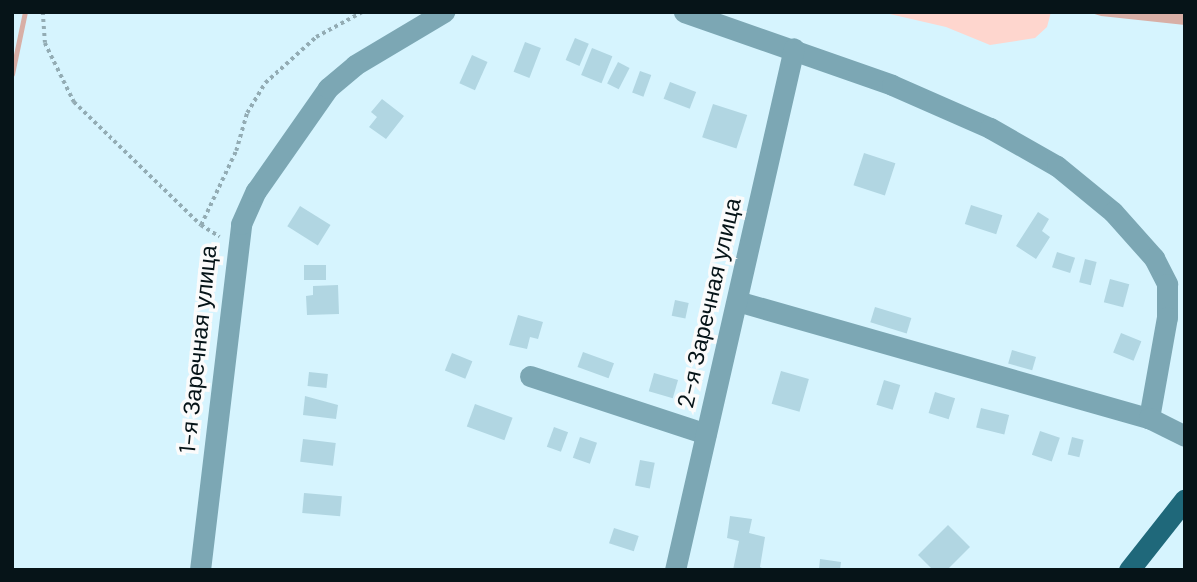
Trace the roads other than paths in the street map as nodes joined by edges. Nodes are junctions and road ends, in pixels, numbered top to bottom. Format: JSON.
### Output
{"nodes":[{"id":1,"x":443,"y":12,"type":"edge"},
{"id":2,"x":684,"y":12,"type":"edge"},
{"id":3,"x":794,"y":48,"type":"junction"},
{"id":4,"x":737,"y":301,"type":"junction"},
{"id":5,"x":530,"y":376,"type":"dead end"},
{"id":6,"x":1149,"y":418,"type":"junction"},
{"id":7,"x":706,"y":434,"type":"junction"},
{"id":8,"x":1185,"y":436,"type":"edge"},
{"id":9,"x":1185,"y":499,"type":"edge"},
{"id":10,"x":200,"y":570,"type":"edge"},
{"id":11,"x":675,"y":570,"type":"edge"},
{"id":12,"x":1129,"y":570,"type":"edge"}],
"edges":[{"from":1,"to":10,"type":"street","name":"1-я Заречная улица"},
{"from":2,"to":3,"type":"street"},
{"from":3,"to":4,"type":"street","name":"2-я Заречная улица"},
{"from":3,"to":6,"type":"street"},
{"from":4,"to":6,"type":"street"},
{"from":4,"to":7,"type":"street","name":"2-я Заречная улица"},
{"from":5,"to":7,"type":"street"},
{"from":6,"to":8,"type":"street"},
{"from":7,"to":11,"type":"street","name":"2-я Заречная улица"},
{"from":9,"to":12,"type":"main road"}]}
